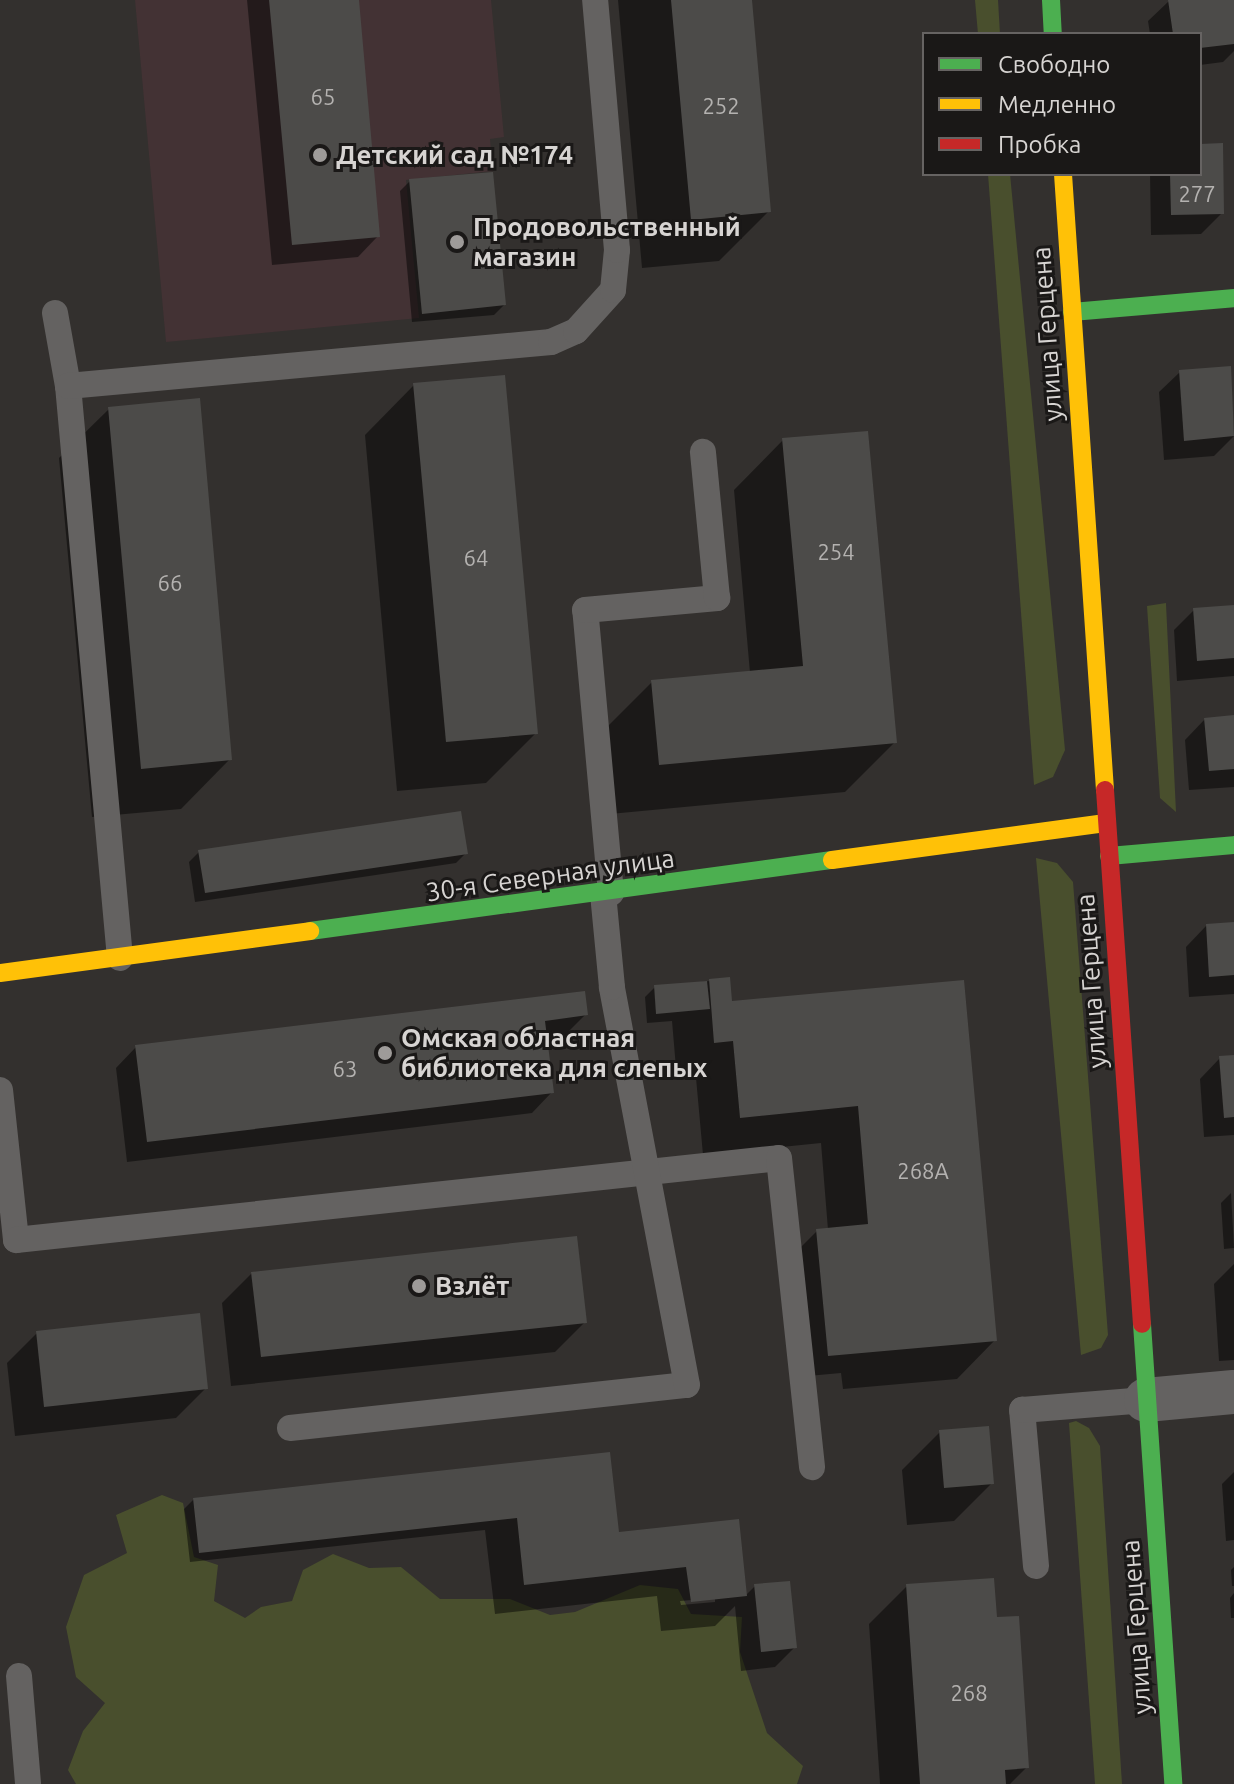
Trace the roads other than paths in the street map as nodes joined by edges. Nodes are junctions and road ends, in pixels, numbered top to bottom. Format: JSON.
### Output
{"nodes":[{"id":1,"x":595,"y":0,"type":"edge"},
{"id":2,"x":1051,"y":0,"type":"edge"},
{"id":3,"x":1053,"y":32,"type":"edge"},
{"id":4,"x":1063,"y":176,"type":"edge"},
{"id":5,"x":1234,"y":298,"type":"edge"},
{"id":6,"x":1072,"y":312,"type":"junction"},
{"id":7,"x":55,"y":313,"type":"dead end"},
{"id":8,"x":68,"y":386,"type":"junction"},
{"id":9,"x":703,"y":452,"type":"dead end"},
{"id":10,"x":1106,"y":823,"type":"junction"},
{"id":11,"x":1234,"y":845,"type":"edge"},
{"id":12,"x":1109,"y":856,"type":"junction"},
{"id":13,"x":607,"y":893,"type":"junction"},
{"id":14,"x":120,"y":958,"type":"junction"},
{"id":15,"x":0,"y":973,"type":"edge"},
{"id":16,"x":0,"y":1090,"type":"edge"},
{"id":17,"x":647,"y":1172,"type":"junction"},
{"id":18,"x":1234,"y":1392,"type":"edge"},
{"id":19,"x":1146,"y":1400,"type":"junction"},
{"id":20,"x":290,"y":1428,"type":"dead end"},
{"id":21,"x":812,"y":1467,"type":"dead end"},
{"id":22,"x":1036,"y":1566,"type":"dead end"},
{"id":23,"x":19,"y":1676,"type":"dead end"},
{"id":24,"x":28,"y":1784,"type":"edge"},
{"id":25,"x":1173,"y":1784,"type":"edge"}],
"edges":[{"from":1,"to":8,"type":"lane"},
{"from":2,"to":3,"type":"main road"},
{"from":4,"to":6,"type":"main road","name":"улица Герцена"},
{"from":5,"to":6,"type":"main road"},
{"from":6,"to":10,"type":"main road","name":"улица Герцена"},
{"from":7,"to":8,"type":"lane"},
{"from":8,"to":14,"type":"lane"},
{"from":9,"to":13,"type":"lane"},
{"from":10,"to":12,"type":"main road","name":"улица Герцена"},
{"from":10,"to":13,"type":"main road","name":"30-я Северная улица"},
{"from":11,"to":12,"type":"main road"},
{"from":12,"to":19,"type":"main road","name":"улица Герцена"},
{"from":13,"to":14,"type":"main road","name":"30-я Северная улица"},
{"from":13,"to":17,"type":"lane"},
{"from":14,"to":15,"type":"main road","name":"30-я Северная улица"},
{"from":16,"to":17,"type":"lane"},
{"from":17,"to":20,"type":"lane"},
{"from":17,"to":21,"type":"lane"},
{"from":18,"to":19,"type":"street"},
{"from":19,"to":22,"type":"lane"},
{"from":19,"to":25,"type":"main road","name":"улица Герцена"},
{"from":23,"to":24,"type":"lane"}]}
